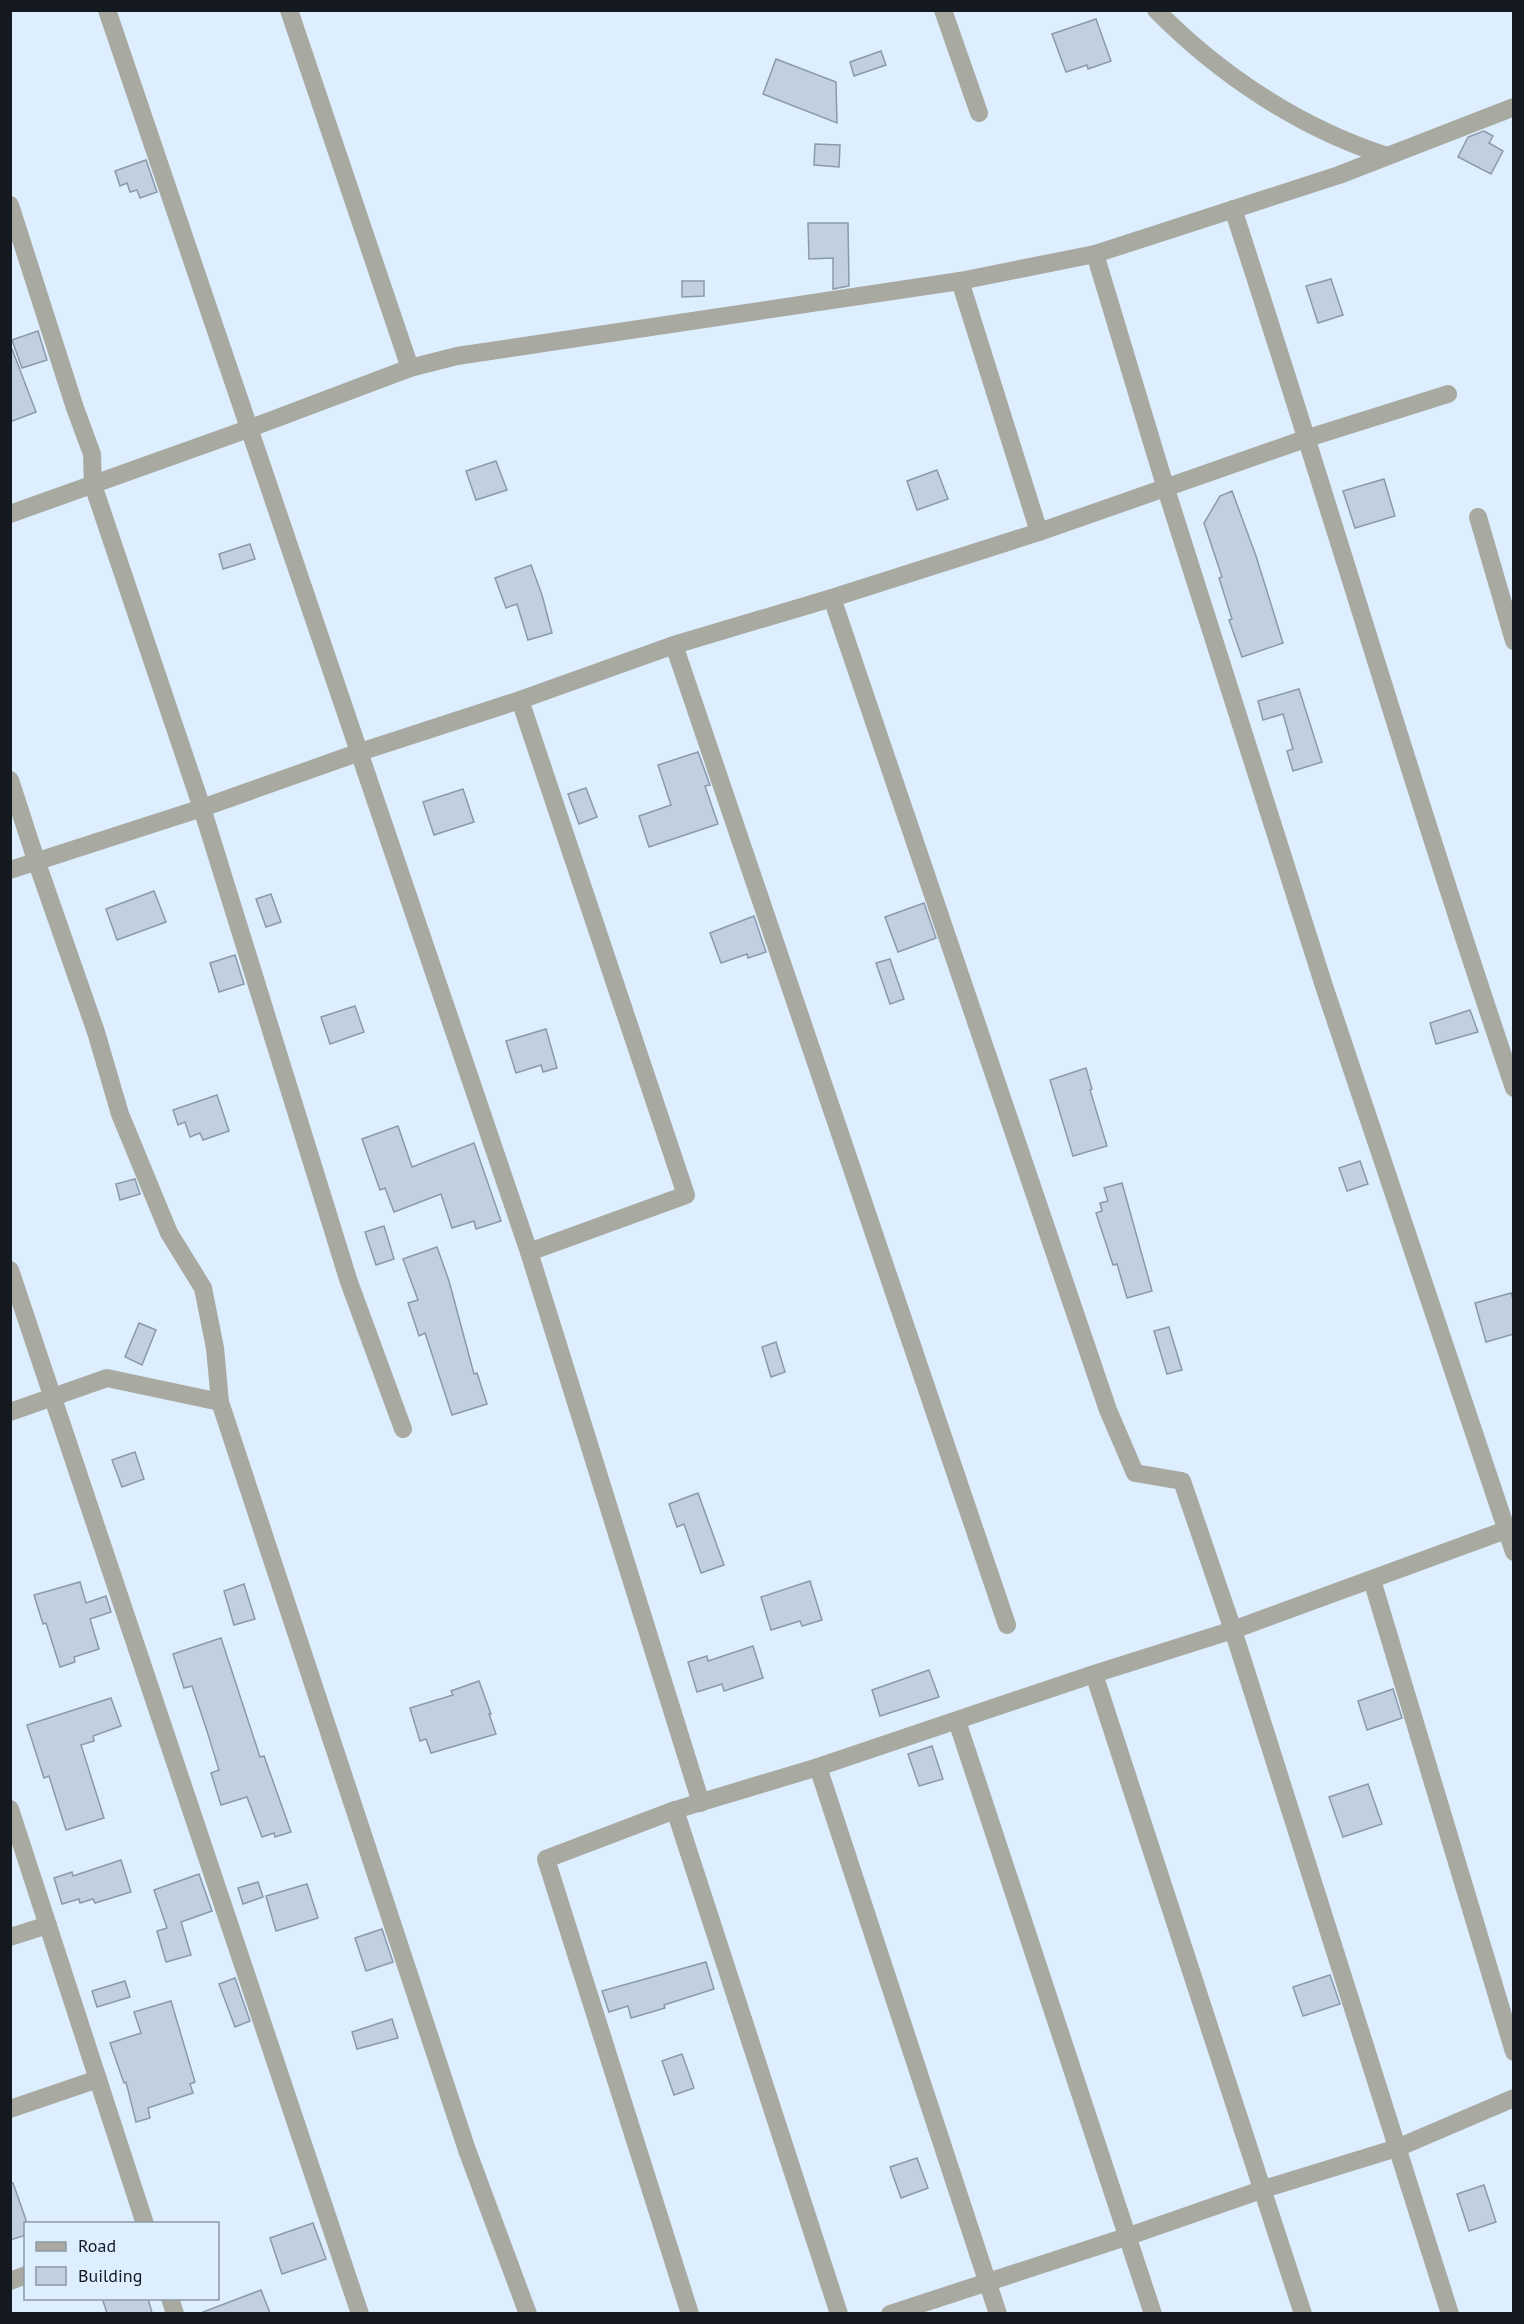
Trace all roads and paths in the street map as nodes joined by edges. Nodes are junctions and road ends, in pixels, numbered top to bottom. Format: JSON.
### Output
{"nodes":[{"id":1,"x":107,"y":10,"type":"edge"},
{"id":2,"x":289,"y":10,"type":"edge"},
{"id":3,"x":944,"y":10,"type":"edge"},
{"id":4,"x":1156,"y":10,"type":"edge"},
{"id":5,"x":1514,"y":107,"type":"edge"},
{"id":6,"x":979,"y":113,"type":"dead end"},
{"id":7,"x":1387,"y":156,"type":"junction"},
{"id":8,"x":10,"y":206,"type":"edge"},
{"id":9,"x":1233,"y":209,"type":"junction"},
{"id":10,"x":1095,"y":254,"type":"junction"},
{"id":11,"x":960,"y":281,"type":"junction"},
{"id":12,"x":410,"y":368,"type":"junction"},
{"id":13,"x":1448,"y":394,"type":"dead end"},
{"id":14,"x":248,"y":429,"type":"junction"},
{"id":15,"x":1308,"y":438,"type":"junction"},
{"id":16,"x":93,"y":485,"type":"junction"},
{"id":17,"x":1166,"y":489,"type":"junction"},
{"id":18,"x":10,"y":514,"type":"edge"},
{"id":19,"x":1478,"y":517,"type":"dead end"},
{"id":20,"x":1039,"y":532,"type":"junction"},
{"id":21,"x":832,"y":598,"type":"junction"},
{"id":22,"x":1514,"y":641,"type":"edge"},
{"id":23,"x":674,"y":645,"type":"junction"},
{"id":24,"x":520,"y":700,"type":"junction"},
{"id":25,"x":360,"y":752,"type":"junction"},
{"id":26,"x":10,"y":780,"type":"edge"},
{"id":27,"x":202,"y":808,"type":"junction"},
{"id":28,"x":36,"y":860,"type":"junction"},
{"id":29,"x":10,"y":870,"type":"edge"},
{"id":30,"x":1514,"y":1088,"type":"edge"},
{"id":31,"x":529,"y":1252,"type":"junction"},
{"id":32,"x":10,"y":1270,"type":"edge"},
{"id":33,"x":54,"y":1396,"type":"junction"},
{"id":34,"x":220,"y":1402,"type":"junction"},
{"id":35,"x":10,"y":1412,"type":"edge"},
{"id":36,"x":404,"y":1429,"type":"dead end"},
{"id":37,"x":1510,"y":1528,"type":"edge"},
{"id":38,"x":1514,"y":1552,"type":"edge"},
{"id":39,"x":1372,"y":1580,"type":"junction"},
{"id":40,"x":1007,"y":1625,"type":"dead end"},
{"id":41,"x":1233,"y":1630,"type":"junction"},
{"id":42,"x":1094,"y":1674,"type":"junction"},
{"id":43,"x":957,"y":1721,"type":"junction"},
{"id":44,"x":818,"y":1767,"type":"junction"},
{"id":45,"x":701,"y":1803,"type":"junction"},
{"id":46,"x":10,"y":1809,"type":"edge"},
{"id":47,"x":675,"y":1810,"type":"junction"},
{"id":48,"x":48,"y":1924,"type":"junction"},
{"id":49,"x":10,"y":1937,"type":"edge"},
{"id":50,"x":1514,"y":2052,"type":"edge"},
{"id":51,"x":98,"y":2079,"type":"junction"},
{"id":52,"x":1514,"y":2098,"type":"edge"},
{"id":53,"x":10,"y":2109,"type":"edge"},
{"id":54,"x":1397,"y":2148,"type":"junction"},
{"id":55,"x":1264,"y":2189,"type":"junction"},
{"id":56,"x":146,"y":2222,"type":"edge"},
{"id":57,"x":1129,"y":2236,"type":"junction"},
{"id":58,"x":988,"y":2282,"type":"junction"},
{"id":59,"x":360,"y":2313,"type":"edge"},
{"id":60,"x":528,"y":2313,"type":"edge"},
{"id":61,"x":690,"y":2313,"type":"edge"},
{"id":62,"x":838,"y":2313,"type":"edge"},
{"id":63,"x":890,"y":2313,"type":"edge"},
{"id":64,"x":998,"y":2313,"type":"edge"},
{"id":65,"x":1153,"y":2313,"type":"edge"},
{"id":66,"x":1303,"y":2313,"type":"edge"},
{"id":67,"x":1450,"y":2313,"type":"edge"}],
"edges":[{"from":1,"to":14,"type":"street"},
{"from":2,"to":12,"type":"street"},
{"from":3,"to":6,"type":"street"},
{"from":4,"to":7,"type":"street"},
{"from":5,"to":7,"type":"street"},
{"from":7,"to":9,"type":"street"},
{"from":8,"to":16,"type":"street"},
{"from":9,"to":10,"type":"street"},
{"from":9,"to":15,"type":"street"},
{"from":10,"to":11,"type":"street"},
{"from":10,"to":17,"type":"street"},
{"from":11,"to":12,"type":"street"},
{"from":11,"to":20,"type":"street"},
{"from":12,"to":14,"type":"street"},
{"from":13,"to":15,"type":"street"},
{"from":14,"to":16,"type":"street"},
{"from":14,"to":25,"type":"street"},
{"from":15,"to":17,"type":"street"},
{"from":15,"to":30,"type":"street"},
{"from":16,"to":18,"type":"street"},
{"from":16,"to":27,"type":"street"},
{"from":17,"to":20,"type":"street"},
{"from":17,"to":37,"type":"street"},
{"from":19,"to":22,"type":"street"},
{"from":20,"to":21,"type":"street"},
{"from":21,"to":23,"type":"street"},
{"from":21,"to":41,"type":"street"},
{"from":23,"to":24,"type":"street"},
{"from":23,"to":40,"type":"street"},
{"from":24,"to":25,"type":"street"},
{"from":24,"to":31,"type":"street"},
{"from":25,"to":27,"type":"street"},
{"from":25,"to":31,"type":"street"},
{"from":26,"to":28,"type":"street"},
{"from":27,"to":28,"type":"street"},
{"from":27,"to":36,"type":"street"},
{"from":28,"to":29,"type":"street"},
{"from":28,"to":34,"type":"street"},
{"from":31,"to":45,"type":"street"},
{"from":32,"to":33,"type":"street"},
{"from":33,"to":34,"type":"street"},
{"from":33,"to":35,"type":"street"},
{"from":33,"to":59,"type":"street"},
{"from":34,"to":60,"type":"street"},
{"from":37,"to":38,"type":"street"},
{"from":37,"to":39,"type":"street"},
{"from":39,"to":41,"type":"street"},
{"from":39,"to":50,"type":"street"},
{"from":41,"to":42,"type":"street"},
{"from":41,"to":54,"type":"street"},
{"from":42,"to":43,"type":"street"},
{"from":42,"to":55,"type":"street"},
{"from":43,"to":44,"type":"street"},
{"from":43,"to":57,"type":"street"},
{"from":44,"to":45,"type":"street"},
{"from":44,"to":58,"type":"street"},
{"from":45,"to":47,"type":"street"},
{"from":46,"to":48,"type":"street"},
{"from":47,"to":61,"type":"street"},
{"from":47,"to":62,"type":"street"},
{"from":48,"to":49,"type":"street"},
{"from":48,"to":51,"type":"street"},
{"from":51,"to":53,"type":"street"},
{"from":51,"to":56,"type":"street"},
{"from":52,"to":54,"type":"street"},
{"from":54,"to":55,"type":"street"},
{"from":54,"to":67,"type":"street"},
{"from":55,"to":57,"type":"street"},
{"from":55,"to":66,"type":"street"},
{"from":57,"to":58,"type":"street"},
{"from":57,"to":65,"type":"street"},
{"from":58,"to":63,"type":"street"},
{"from":58,"to":64,"type":"street"}]}
